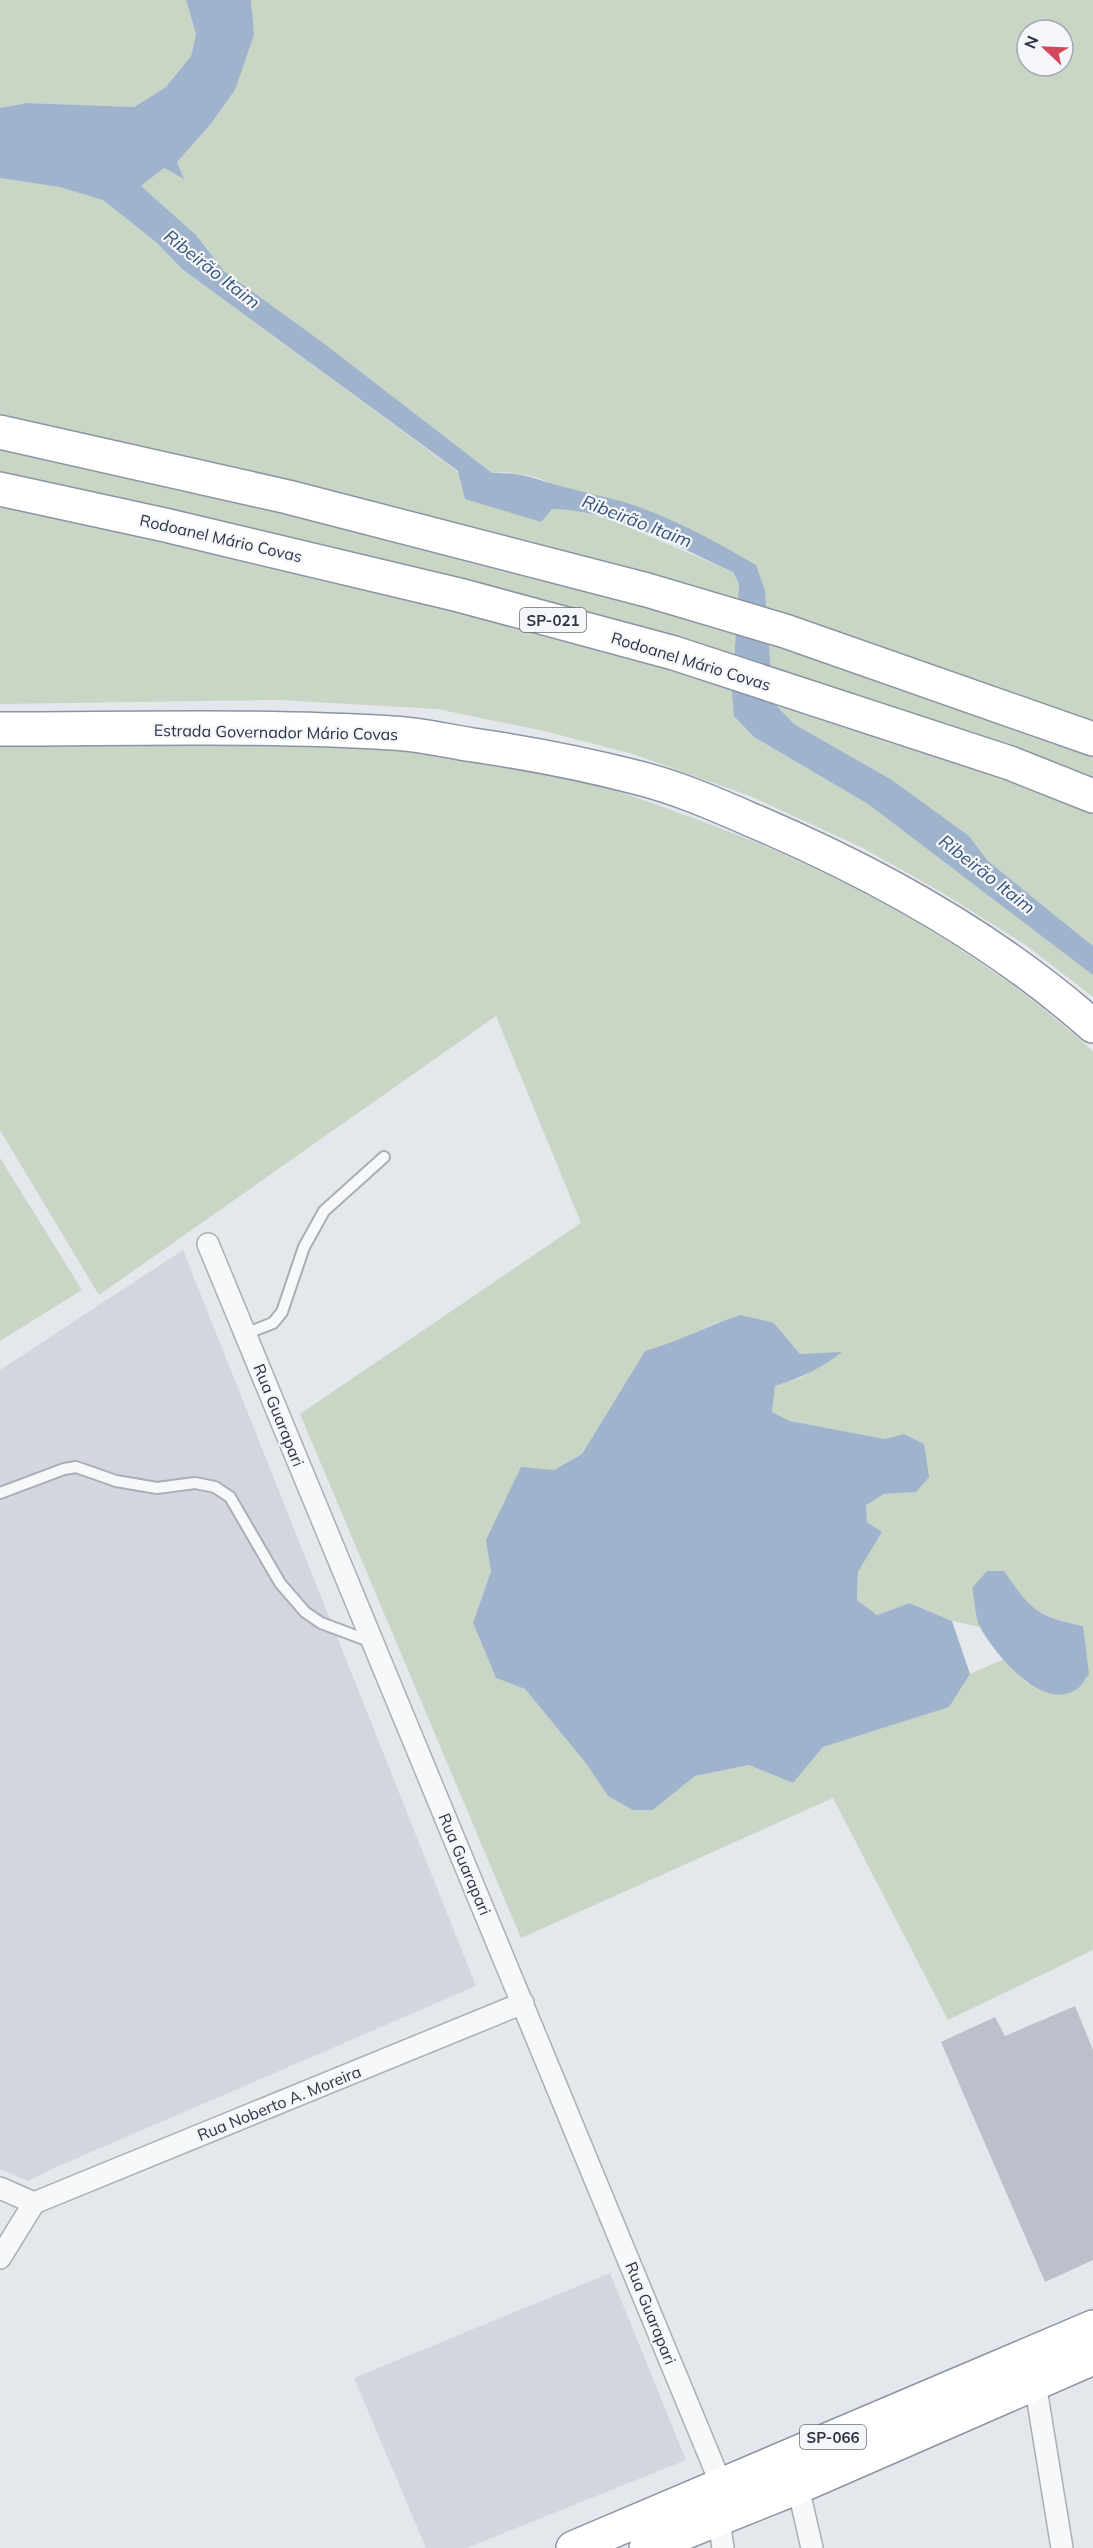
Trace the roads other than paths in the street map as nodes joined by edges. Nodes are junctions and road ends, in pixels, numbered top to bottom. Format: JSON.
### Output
{"nodes":[{"id":1,"x":0,"y":432,"type":"edge"},
{"id":2,"x":0,"y":489,"type":"edge"},
{"id":3,"x":0,"y":729,"type":"edge"},
{"id":4,"x":1093,"y":739,"type":"edge"},
{"id":5,"x":1093,"y":796,"type":"edge"},
{"id":6,"x":1093,"y":1026,"type":"edge"},
{"id":7,"x":384,"y":1157,"type":"dead end"},
{"id":8,"x":208,"y":1244,"type":"dead end"},
{"id":9,"x":245,"y":1335,"type":"junction"},
{"id":10,"x":0,"y":1493,"type":"edge"},
{"id":11,"x":373,"y":1642,"type":"junction"},
{"id":12,"x":523,"y":2003,"type":"junction"},
{"id":13,"x":0,"y":2188,"type":"edge"},
{"id":14,"x":34,"y":2203,"type":"junction"},
{"id":15,"x":0,"y":2258,"type":"edge"},
{"id":16,"x":1093,"y":2327,"type":"edge"},
{"id":17,"x":1093,"y":2358,"type":"edge"},
{"id":18,"x":1035,"y":2383,"type":"junction"},
{"id":19,"x":721,"y":2484,"type":"junction"},
{"id":20,"x":798,"y":2487,"type":"junction"},
{"id":21,"x":721,"y":2533,"type":"edge"},
{"id":22,"x":573,"y":2548,"type":"edge"},
{"id":23,"x":646,"y":2548,"type":"edge"},
{"id":24,"x":812,"y":2548,"type":"edge"},
{"id":25,"x":1062,"y":2548,"type":"edge"}],
"edges":[{"from":1,"to":4,"type":"highway"},
{"from":2,"to":5,"type":"highway","name":"Rodoanel Mário Covas","number":"SP-021"},
{"from":3,"to":6,"type":"highway","name":"Estrada Governador Mário Covas"},
{"from":7,"to":9,"type":"lane"},
{"from":8,"to":9,"type":"street","name":"Rua Guarapari"},
{"from":9,"to":11,"type":"street","name":"Rua Guarapari"},
{"from":10,"to":11,"type":"lane"},
{"from":11,"to":12,"type":"street","name":"Rua Guarapari"},
{"from":12,"to":14,"type":"street","name":"Rua Noberto A. Moreira"},
{"from":12,"to":19,"type":"street","name":"Rua Guarapari"},
{"from":13,"to":14,"type":"street"},
{"from":14,"to":15,"type":"street"},
{"from":16,"to":19,"type":"highway","number":"SP-066"},
{"from":17,"to":18,"type":"highway","number":"SP-066"},
{"from":18,"to":20,"type":"highway","number":"SP-066"},
{"from":18,"to":25,"type":"street"},
{"from":19,"to":22,"type":"highway","number":"SP-066"},
{"from":20,"to":21,"type":"highway","number":"SP-066"},
{"from":20,"to":24,"type":"street"},
{"from":21,"to":23,"type":"highway","number":"SP-066"}]}
